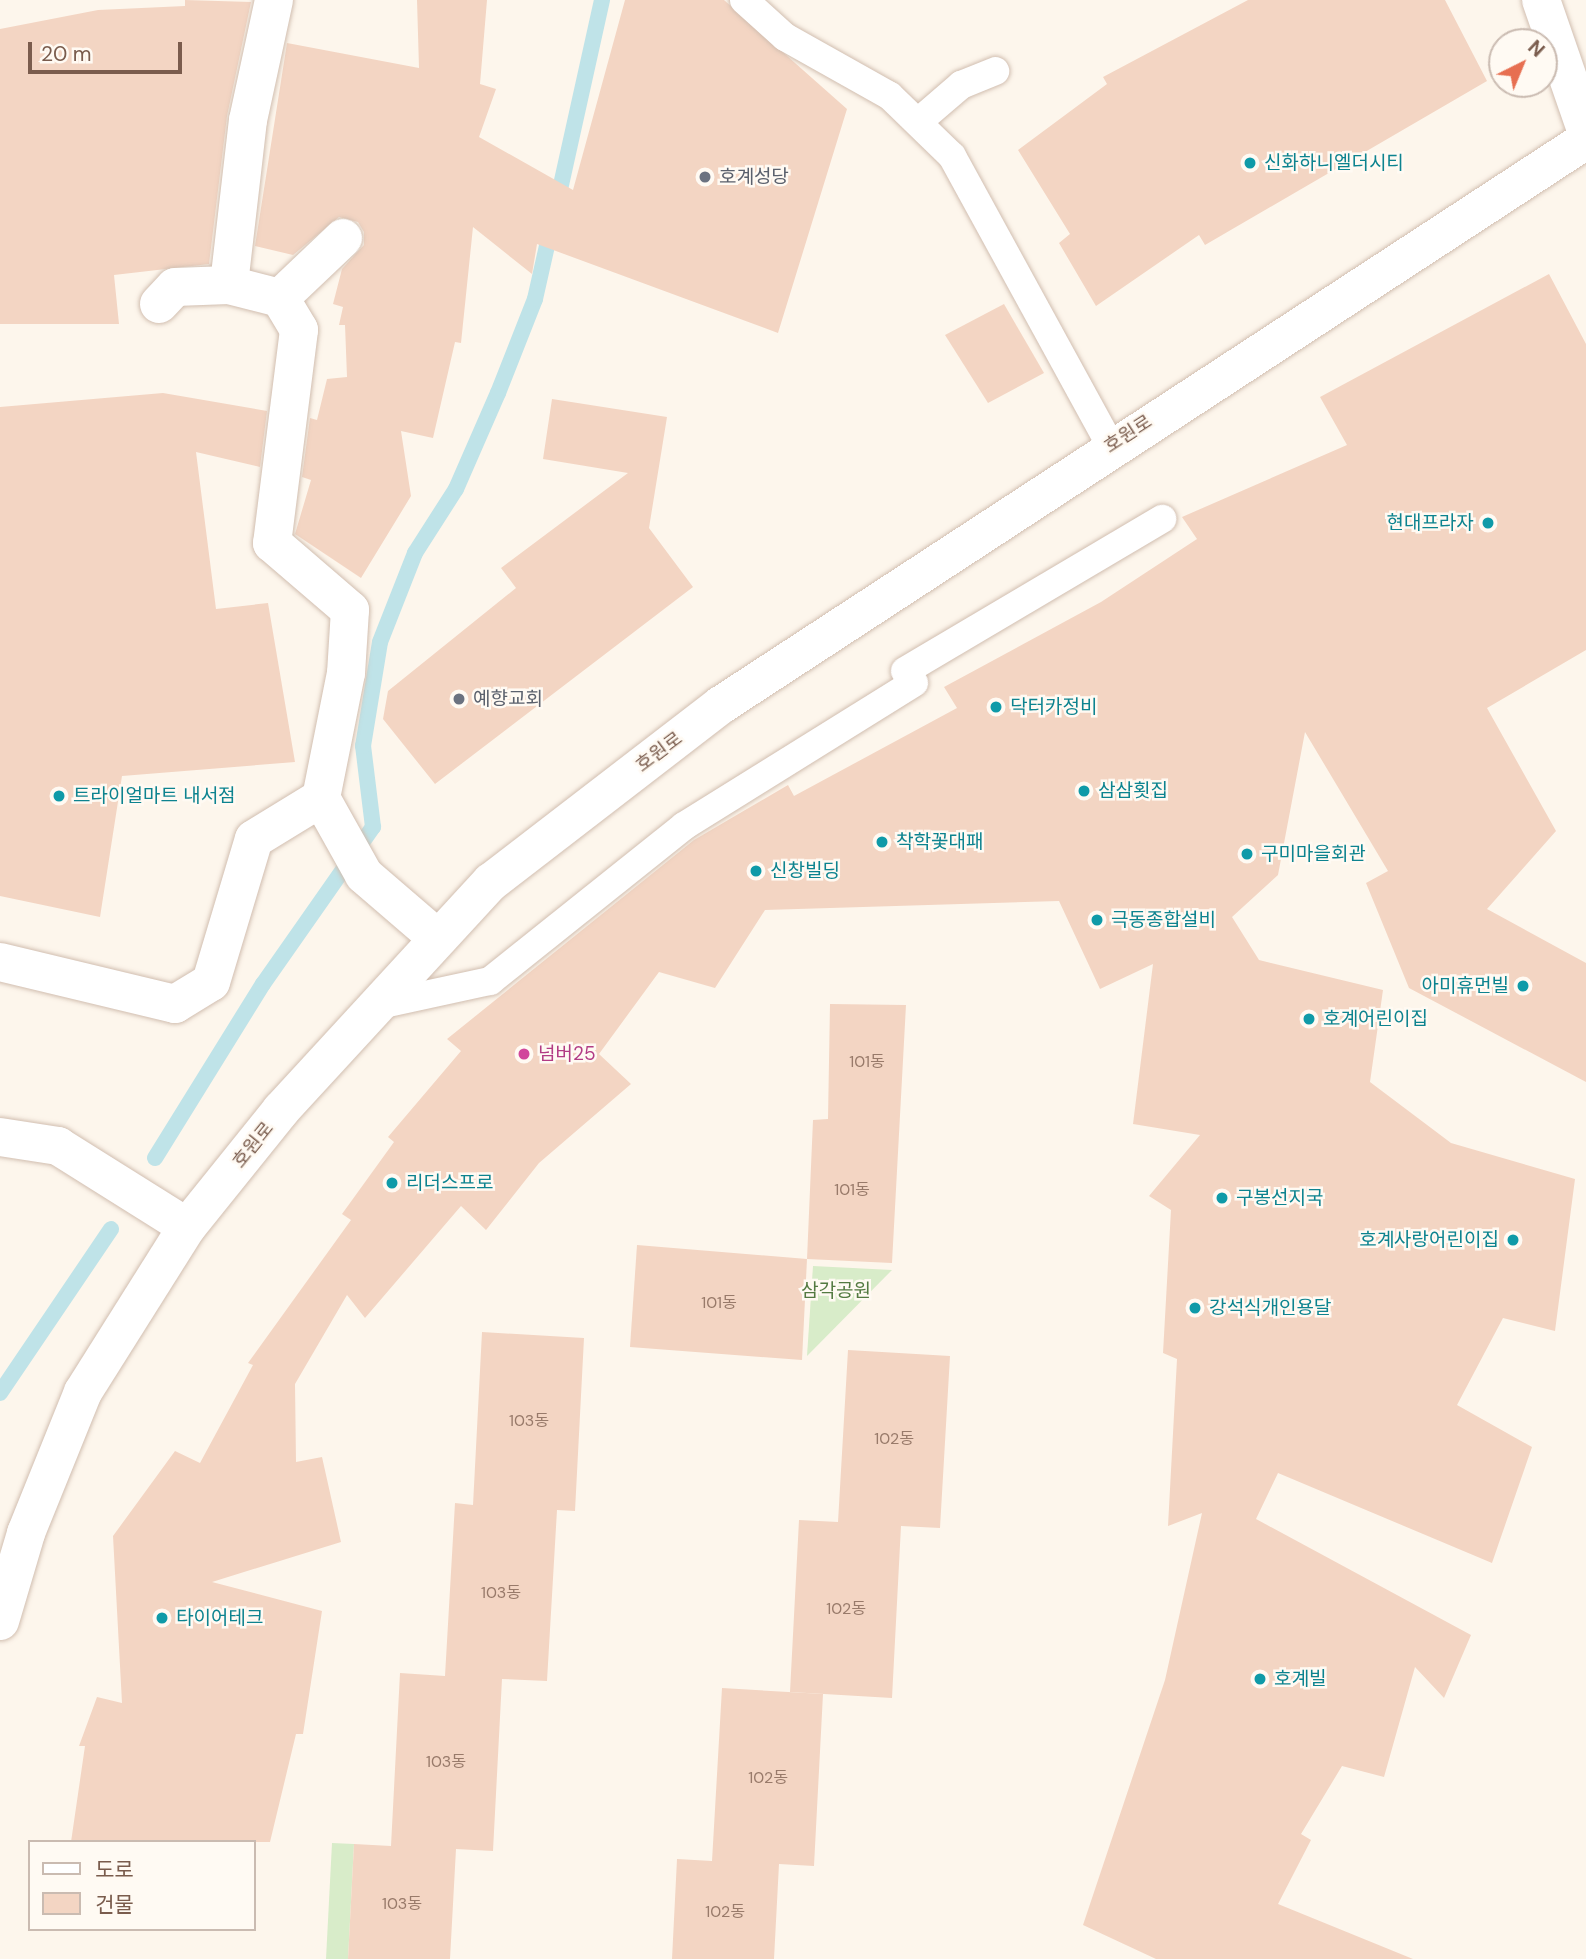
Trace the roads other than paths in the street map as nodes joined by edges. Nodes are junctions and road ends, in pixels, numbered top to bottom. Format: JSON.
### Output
{"nodes":[{"id":1,"x":274,"y":0,"type":"edge"},
{"id":2,"x":744,"y":0,"type":"edge"},
{"id":3,"x":1541,"y":0,"type":"edge"},
{"id":4,"x":995,"y":71,"type":"dead end"},
{"id":5,"x":918,"y":122,"type":"junction"},
{"id":6,"x":1586,"y":130,"type":"edge"},
{"id":7,"x":1586,"y":140,"type":"edge"},
{"id":8,"x":343,"y":238,"type":"dead end"},
{"id":9,"x":229,"y":285,"type":"junction"},
{"id":10,"x":280,"y":298,"type":"junction"},
{"id":11,"x":159,"y":304,"type":"dead end"},
{"id":12,"x":1110,"y":445,"type":"junction"},
{"id":13,"x":1162,"y":519,"type":"dead end"},
{"id":14,"x":321,"y":798,"type":"junction"},
{"id":15,"x":436,"y":937,"type":"junction"},
{"id":16,"x":0,"y":962,"type":"edge"},
{"id":17,"x":374,"y":1006,"type":"junction"},
{"id":18,"x":0,"y":1137,"type":"edge"},
{"id":19,"x":187,"y":1227,"type":"junction"},
{"id":20,"x":0,"y":1621,"type":"edge"}],
"edges":[{"from":1,"to":9,"type":"street"},
{"from":2,"to":5,"type":"lane"},
{"from":3,"to":6,"type":"street"},
{"from":4,"to":5,"type":"lane"},
{"from":5,"to":12,"type":"lane"},
{"from":7,"to":12,"type":"street","name":"호원로"},
{"from":8,"to":10,"type":"street"},
{"from":9,"to":10,"type":"street"},
{"from":9,"to":11,"type":"street"},
{"from":10,"to":14,"type":"street"},
{"from":12,"to":15,"type":"street","name":"호원로"},
{"from":13,"to":17,"type":"lane"},
{"from":14,"to":15,"type":"street"},
{"from":14,"to":16,"type":"street"},
{"from":15,"to":17,"type":"street","name":"호원로"},
{"from":17,"to":19,"type":"street","name":"호원로"},
{"from":18,"to":19,"type":"street"},
{"from":19,"to":20,"type":"street","name":"호원로"}]}
